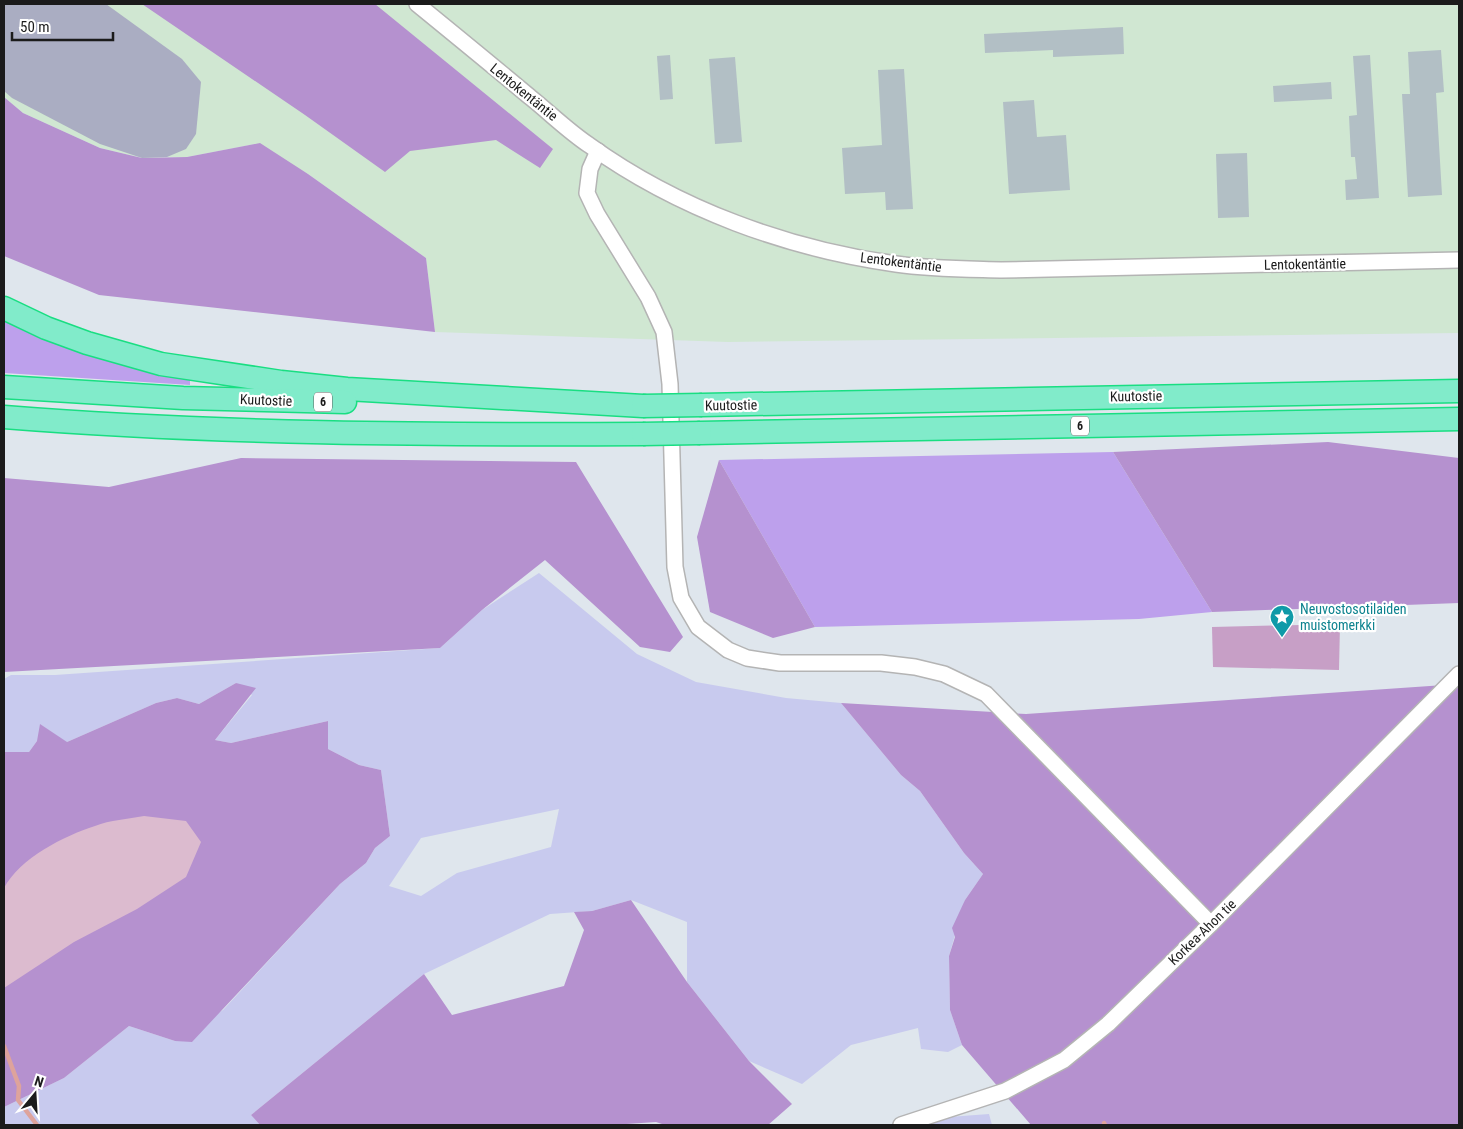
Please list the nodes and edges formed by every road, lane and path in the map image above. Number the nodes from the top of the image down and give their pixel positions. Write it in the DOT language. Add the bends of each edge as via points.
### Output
graph roads {
  1 [pos="417,4"];
  2 [pos="598,151"];
  3 [pos="1459,260"];
  4 [pos="4,308"];
  5 [pos="4,387"];
  6 [pos="1459,391"];
  7 [pos="800,403"];
  8 [pos="643,406"];
  9 [pos="8,417"];
  10 [pos="1459,419"];
  11 [pos="800,431"];
  12 [pos="1459,674"];
  13 [pos="1211,924"];
  14 [pos="901,1125"];
  1 -- 2 [label="street, Lentokentäntie"];
  2 -- 3 [label="street, Lentokentäntie" via="663,190 750,228 801,244 897,264 1001,270"];
  2 -- 13 [label="street" via="590,169 587,193 648,297 664,332 670,384 674,567 681,598 698,627 728,650 747,658 780,663 881,663 915,667 944,674 986,694"];
  4 -- 8 [label="highway" via="87,343 161,364 347,389"];
  5 -- 8 [label="highway, Kuutostie / 6" via="212,399"];
  6 -- 7 [label="highway, Kuutostie / 6"];
  7 -- 8 [label="highway, Kuutostie / 6, bridge"];
  7 -- 11 [label="street"];
  9 -- 11 [label="highway, Kuutostie / 6, bridge" via="196,427 468,435"];
  10 -- 11 [label="highway, Kuutostie / 6"];
  12 -- 13 [label="street, Korkea-Ahon tie"];
  13 -- 14 [label="street, Korkea-Ahon tie" via="1108,1024 1064,1060 1005,1091"];
}
